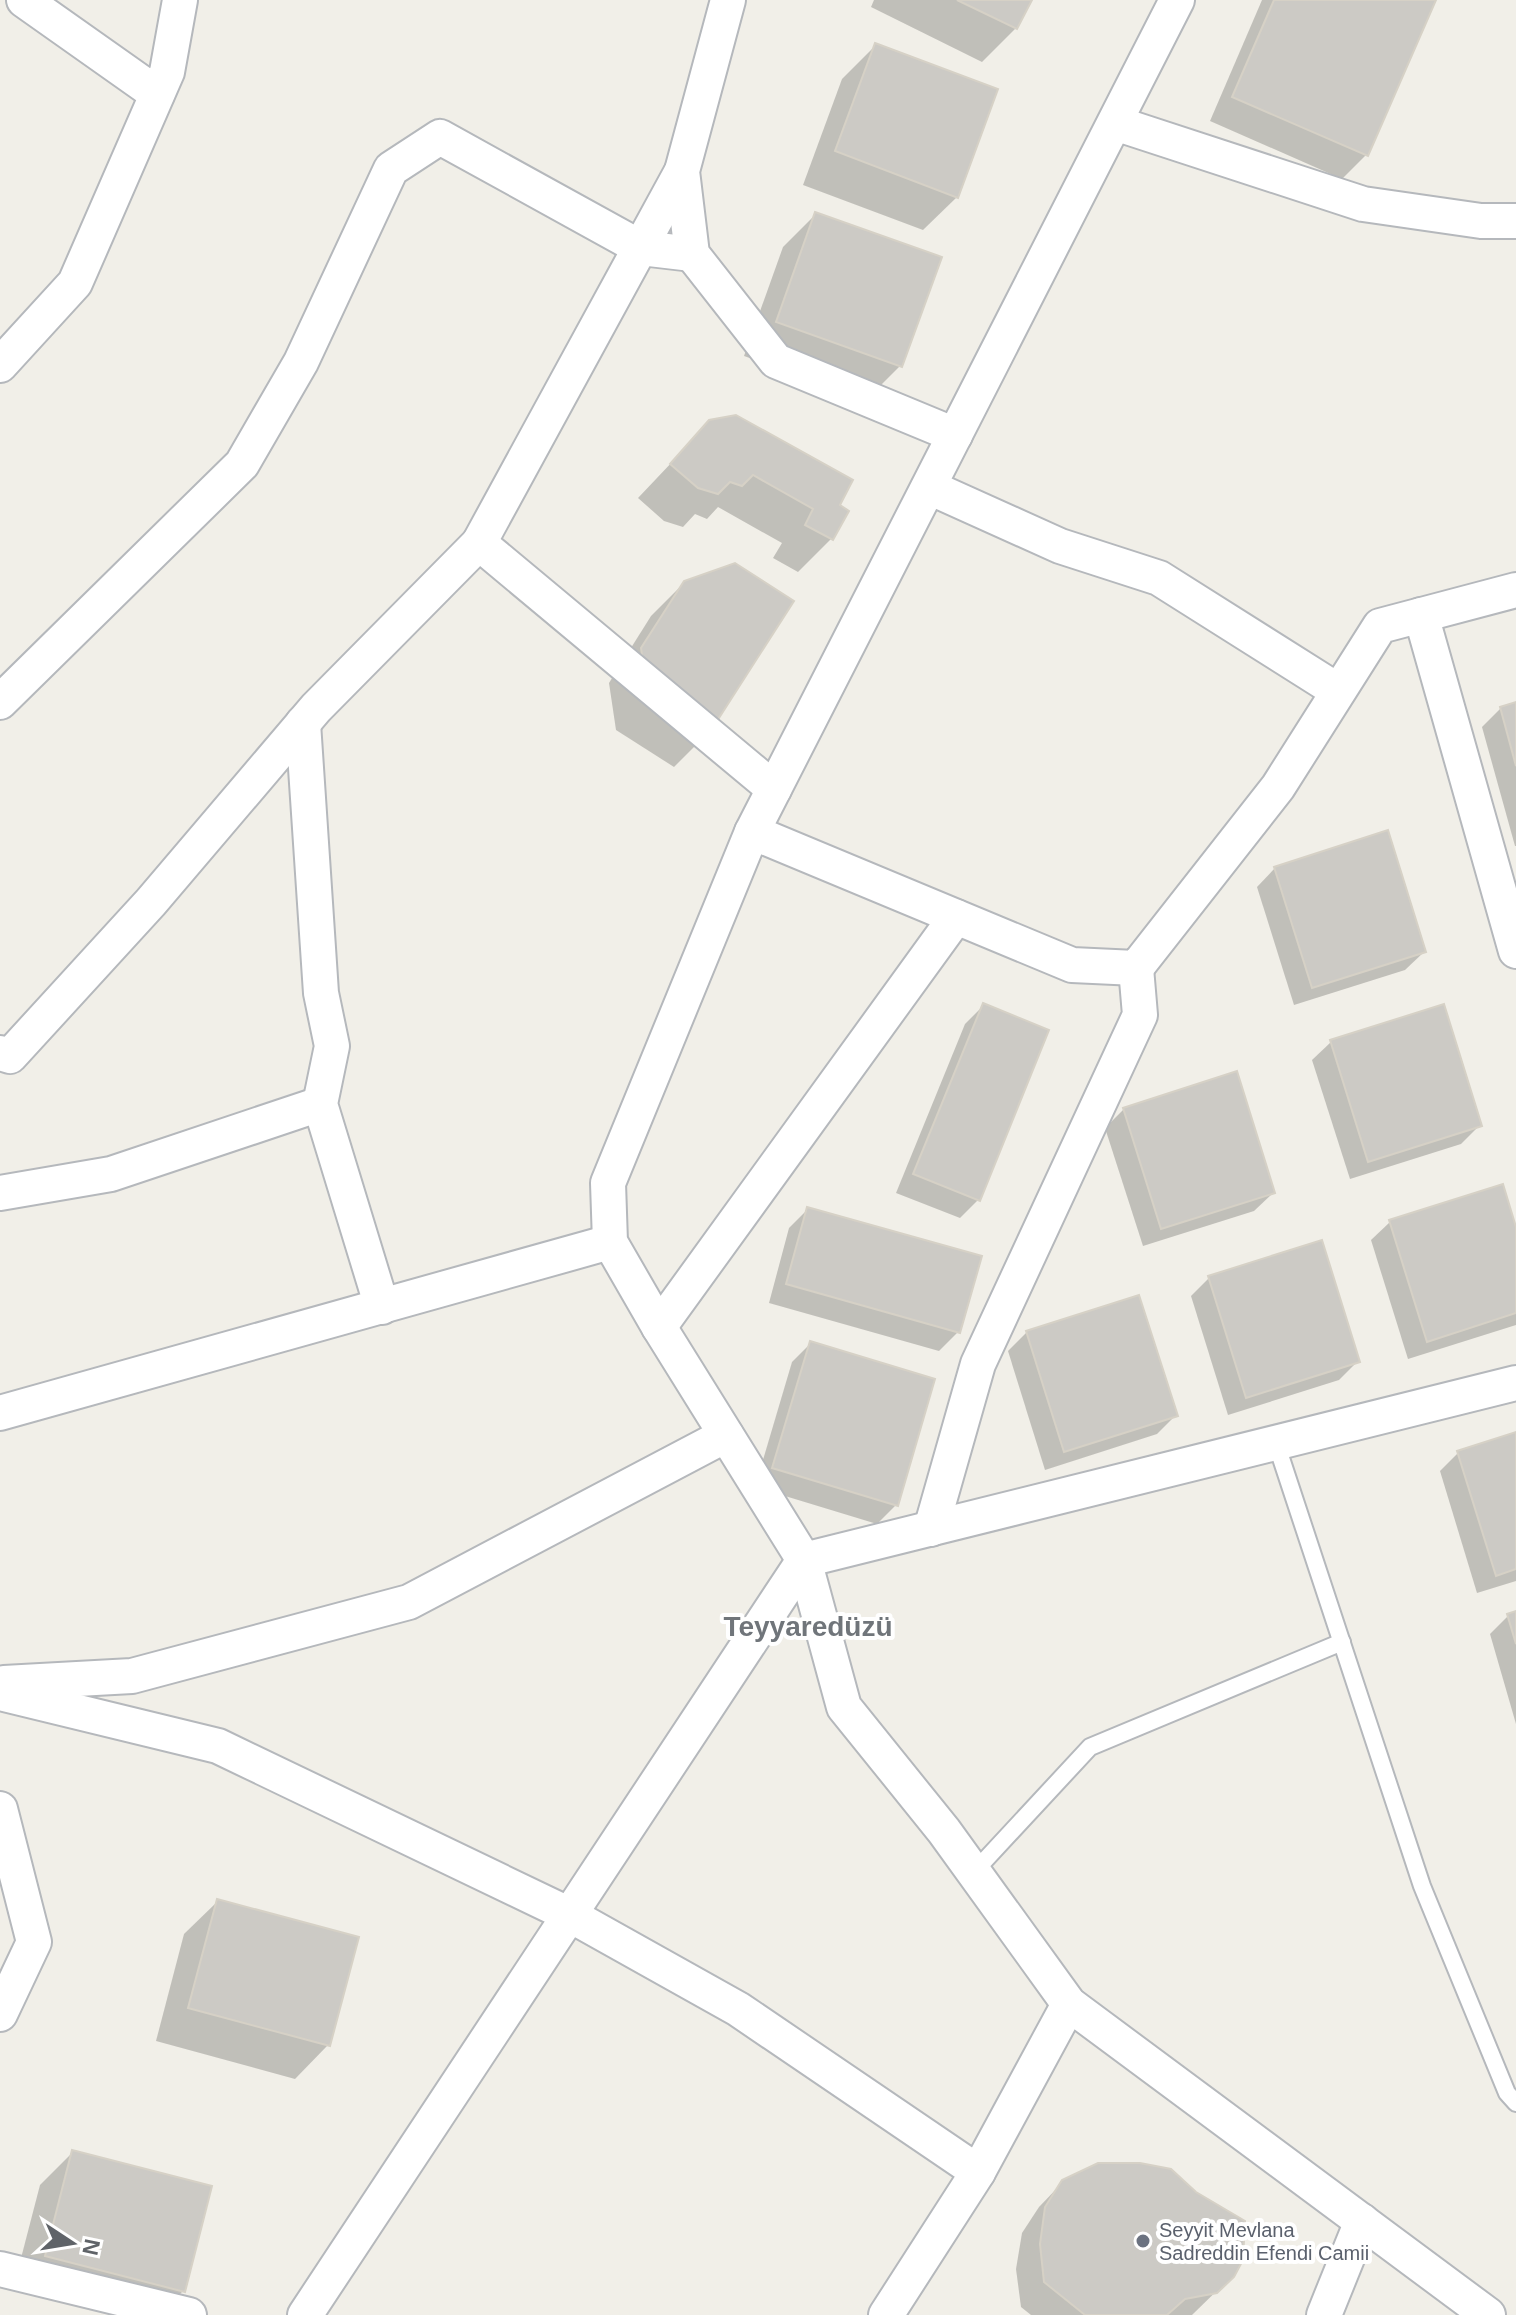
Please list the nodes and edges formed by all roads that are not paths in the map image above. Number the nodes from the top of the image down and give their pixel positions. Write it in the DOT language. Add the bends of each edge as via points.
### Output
graph roads {
  1 [pos="24,0"];
  2 [pos="180,0"];
  3 [pos="728,0"];
  4 [pos="1177,0"];
  5 [pos="157,94"];
  6 [pos="1115,123"];
  7 [pos="682,171"];
  8 [pos="1516,221"];
  9 [pos="641,248"];
  10 [pos="692,254"];
  11 [pos="0,365"];
  12 [pos="955,435"];
  13 [pos="929,487"];
  14 [pos="479,543"];
  15 [pos="1516,590"];
  16 [pos="1421,615"];
  17 [pos="1338,691"];
  18 [pos="0,702"];
  19 [pos="303,723"];
  20 [pos="774,789"];
  21 [pos="752,832"];
  22 [pos="956,917"];
  23 [pos="1516,951"];
  24 [pos="1136,968"];
  25 [pos="0,1053"];
  26 [pos="320,1104"];
  27 [pos="0,1193"];
  28 [pos="610,1242"];
  29 [pos="382,1307"];
  30 [pos="659,1327"];
  31 [pos="1516,1383"];
  32 [pos="0,1413"];
  33 [pos="726,1435"];
  34 [pos="1276,1443"];
  35 [pos="931,1529"];
  36 [pos="804,1560"];
  37 [pos="1342,1642"];
  38 [pos="0,1683"];
  39 [pos="0,1693"];
  40 [pos="0,1809"];
  41 [pos="974,1872"];
  42 [pos="570,1915"];
  43 [pos="1069,2004"];
  44 [pos="0,2014"];
  45 [pos="1516,2103"];
  46 [pos="978,2172"];
  47 [pos="1362,2221"];
  48 [pos="0,2269"];
  49 [pos="189,2315"];
  50 [pos="305,2315"];
  51 [pos="886,2315"];
  52 [pos="1324,2315"];
  53 [pos="1488,2315"];
  1 -- 5 [label="street"];
  2 -- 5 [label="street" via="167,72"];
  3 -- 7 [label="street"];
  4 -- 6 [label="street"];
  5 -- 11 [label="street" via="75,283"];
  6 -- 8 [label="street" via="1363,204"];
  6 -- 12 [label="street"];
  7 -- 9 [label="street"];
  7 -- 10 [label="street"];
  9 -- 10 [label="street"];
  9 -- 14 [label="street"];
  9 -- 18 [label="street" via="440,137 391,169 301,362 242,464"];
  10 -- 12 [label="street" via="776,361"];
  12 -- 13 [label="street"];
  13 -- 17 [label="street" via="1060,546 1159,578"];
  13 -- 20 [label="street"];
  14 -- 19 [label="street"];
  14 -- 20 [label="street"];
  15 -- 16 [label="street"];
  16 -- 17 [label="street" via="1380,626"];
  16 -- 23 [label="street"];
  17 -- 24 [label="street" via="1278,787"];
  19 -- 25 [label="street" via="151,902 10,1056"];
  19 -- 26 [label="street" via="321,993 332,1046"];
  20 -- 21 [label="street"];
  21 -- 22 [label="street"];
  21 -- 28 [label="street" via="608,1183"];
  22 -- 24 [label="street" via="1072,965"];
  22 -- 30 [label="street"];
  24 -- 35 [label="street" via="1140,1015 978,1364"];
  26 -- 27 [label="street" via="111,1174"];
  26 -- 29 [label="street"];
  28 -- 29 [label="street"];
  28 -- 30 [label="street"];
  29 -- 32 [label="street"];
  30 -- 33 [label="street"];
  31 -- 34 [label="street"];
  33 -- 36 [label="street"];
  33 -- 38 [label="street" via="409,1602 132,1676"];
  34 -- 35 [label="street"];
  34 -- 37 [label="lane"];
  35 -- 36 [label="street"];
  36 -- 41 [label="street" via="844,1707"];
  36 -- 42 [label="street"];
  37 -- 41 [label="lane" via="1090,1747"];
  37 -- 45 [label="lane" via="1422,1886 1507,2093"];
  39 -- 42 [label="street" via="218,1746"];
  40 -- 44 [label="street" via="34,1942"];
  41 -- 43 [label="street"];
  42 -- 46 [label="street" via="738,2009"];
  42 -- 50 [label="street"];
  43 -- 46 [label="street"];
  43 -- 47 [label="street"];
  46 -- 51 [label="street"];
  47 -- 52 [label="street"];
  47 -- 53 [label="street"];
  48 -- 49 [label="street"];
}
